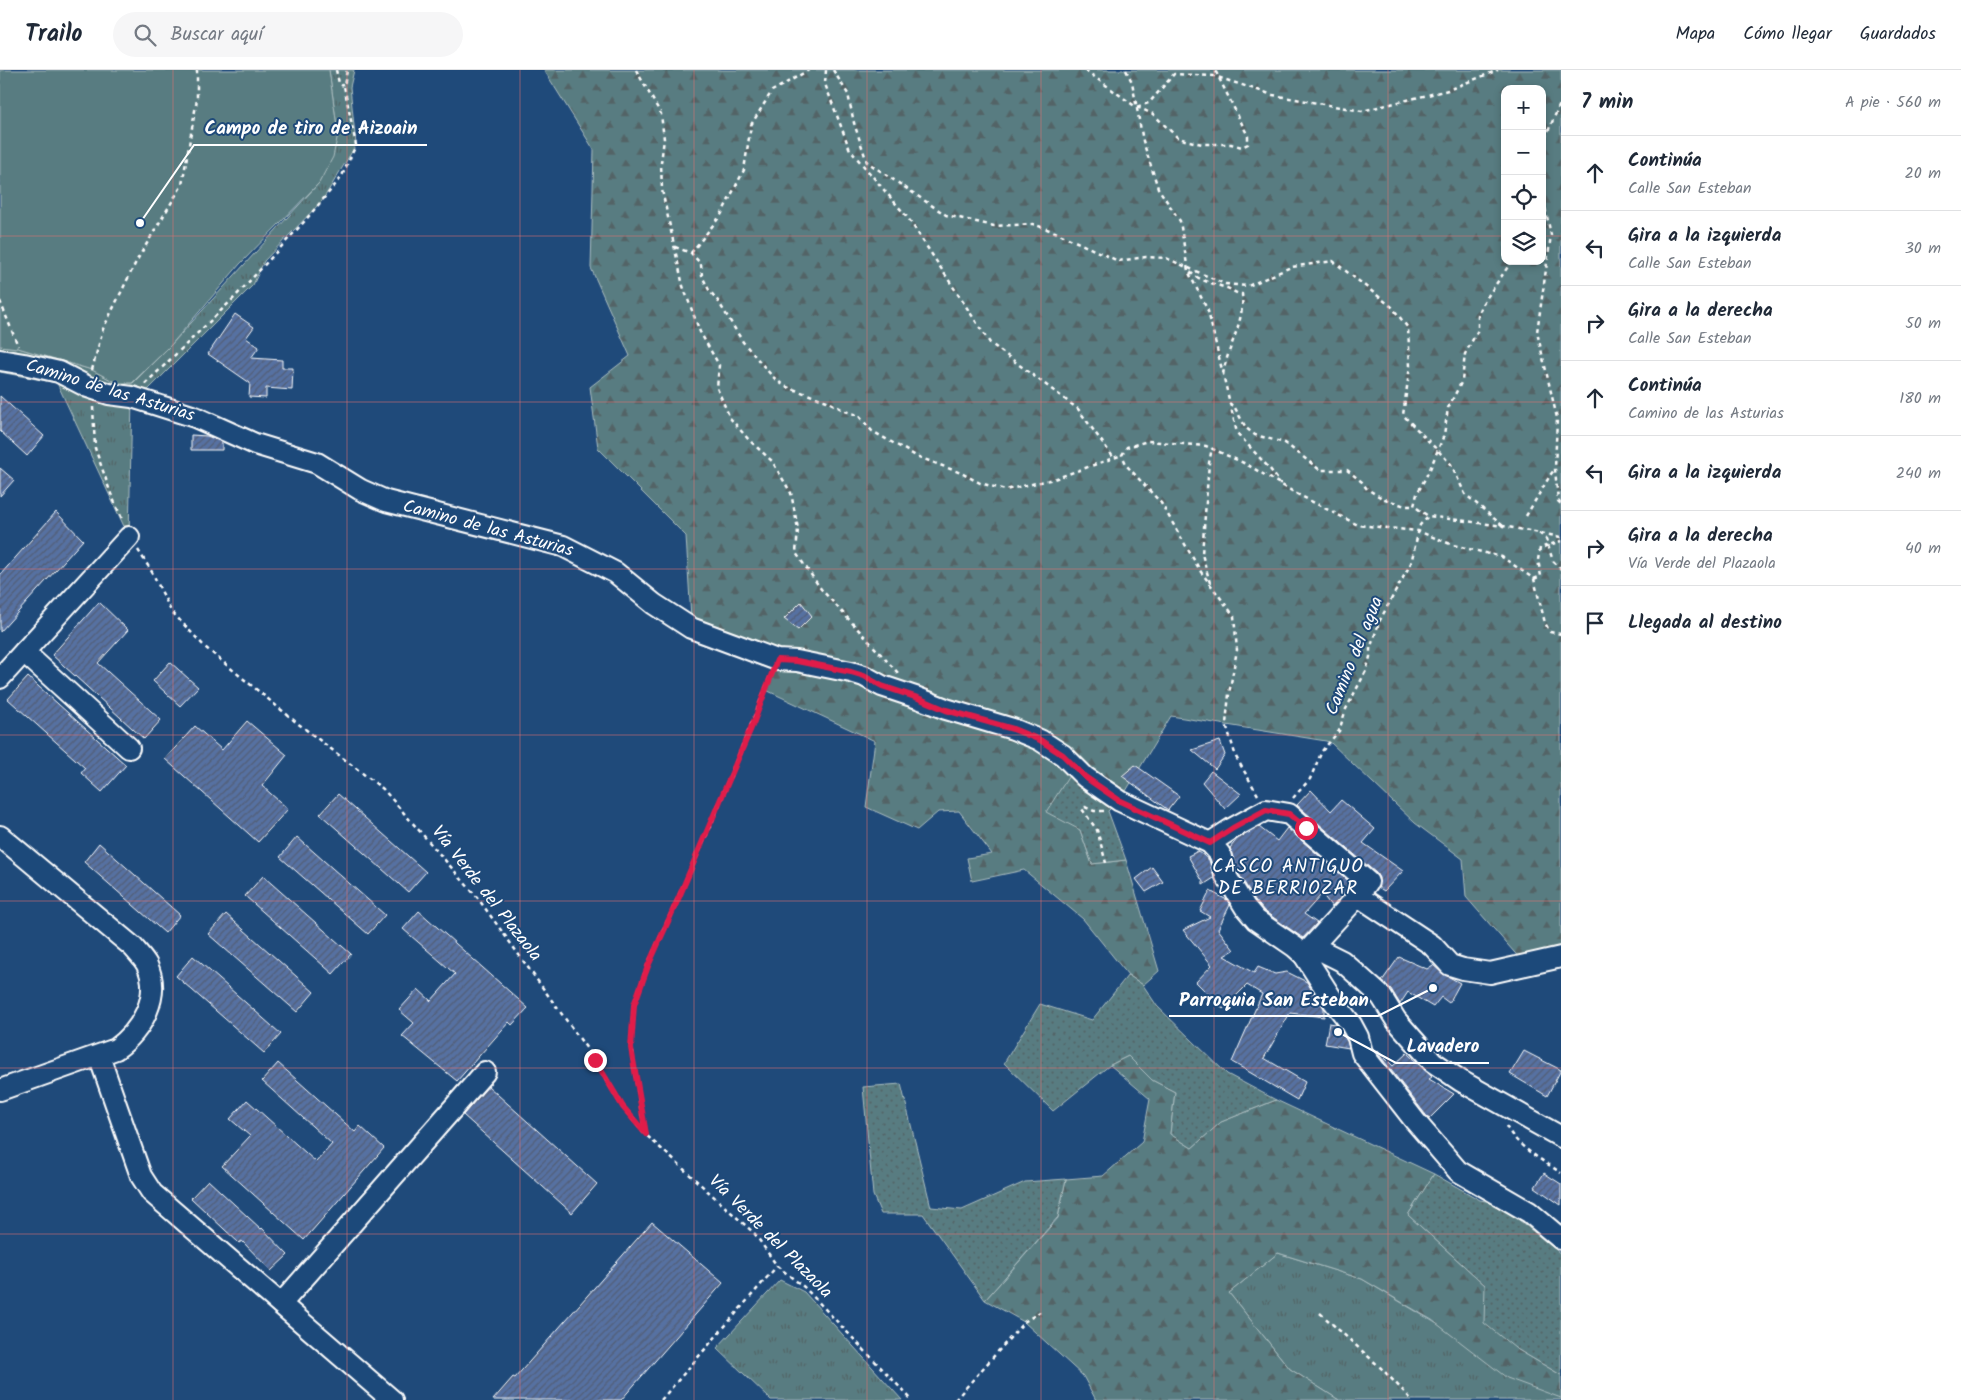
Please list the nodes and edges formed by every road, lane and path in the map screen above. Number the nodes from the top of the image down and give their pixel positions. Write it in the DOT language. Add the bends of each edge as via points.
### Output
graph roads {
  1 [pos="197,70"];
  2 [pos="336,70"];
  3 [pos="347,70"];
  4 [pos="636,70"];
  5 [pos="809,70"];
  6 [pos="826,70"];
  7 [pos="833,70"];
  8 [pos="1085,70"];
  9 [pos="1126,70"];
  10 [pos="1215,70"];
  11 [pos="1498,70"];
  12 [pos="1219,77"];
  13 [pos="344,86"];
  14 [pos="1561,102"];
  15 [pos="1136,107"];
  16 [pos="1546,136"];
  17 [pos="1546,212"];
  18 [pos="675,247"];
  19 [pos="691,253"];
  20 [pos="1509,265"];
  21 [pos="1188,270"];
  22 [pos="0,301"];
  23 [pos="0,360"];
  24 [pos="24,364"];
  25 [pos="1223,376"];
  26 [pos="88,387"];
  27 [pos="132,397"];
  28 [pos="1229,402"];
  29 [pos="1212,448"];
  30 [pos="1437,450"];
  31 [pos="1122,455"];
  32 [pos="1113,457"];
  33 [pos="1556,470"];
  34 [pos="1282,485"];
  35 [pos="1561,504"];
  36 [pos="1414,506"];
  37 [pos="1428,516"];
  38 [pos="1526,516"];
  39 [pos="1503,526"];
  40 [pos="1418,531"];
  41 [pos="1538,532"];
  42 [pos="129,537"];
  43 [pos="1561,537"];
  44 [pos="1561,541"];
  45 [pos="1548,546"];
  46 [pos="1561,569"];
  47 [pos="1534,579"];
  48 [pos="1210,584"];
  49 [pos="1561,634"];
  50 [pos="24,652"];
  51 [pos="777,660"];
  52 [pos="901,675"];
  53 [pos="0,678"];
  54 [pos="129,748"];
  55 [pos="1120,801"];
  56 [pos="1266,810"];
  57 [pos="1289,814"];
  58 [pos="0,836"];
  59 [pos="1210,843"];
  60 [pos="1106,863"];
  61 [pos="1358,896"];
  62 [pos="1307,953"];
  63 [pos="1561,957"];
  64 [pos="98,1056"];
  65 [pos="485,1072"];
  66 [pos="0,1090"];
  67 [pos="1495,1100"];
  68 [pos="646,1134"];
  69 [pos="1561,1137"];
  70 [pos="1561,1173"];
  71 [pos="1561,1239"];
  72 [pos="777,1266"];
  73 [pos="281,1304"];
  74 [pos="1040,1312"];
  75 [pos="1320,1312"];
  76 [pos="392,1400"];
  77 [pos="661,1400"];
  78 [pos="912,1400"];
  79 [pos="955,1400"];
  80 [pos="1412,1400"];
  1 -- 26 [label="path" via="198,99 182,184 137,260 103,329"];
  2 -- 13 [label="path" via="339,83"];
  3 -- 13 [label="path"];
  4 -- 18 [label="path" via="661,114 664,139 662,190"];
  5 -- 19 [label="path" via="772,91 751,125 744,170 721,215"];
  6 -- 32 [label="path" via="825,84 850,150 908,218 990,343 1078,408"];
  7 -- 21 [label="path" via="848,94 867,162 946,215 994,226 1033,224 1118,261 1166,258"];
  8 -- 15 [label="path"];
  9 -- 15 [label="path" via="1132,82"];
  10 -- 12 [label="path"];
  11 -- 12 [label="path" via="1448,90 1362,111 1273,95"];
  12 -- 15 [label="path" via="1174,74 1149,104"];
  12 -- 15 [label="path" via="1248,136 1248,144 1242,147 1202,144 1177,137 1153,114"];
  13 -- 27 [label="path" via="356,145 341,178 234,298"];
  14 -- 16 [label="path"];
  15 -- 21 [label="path" via="1158,188 1180,221"];
  17 -- 33 [label="path" via="1551,235 1537,332 1557,418"];
  18 -- 19 [label="path"];
  18 -- 52 [label="path" via="683,286 700,332 719,366 717,388 730,418 772,461 791,493 798,529 796,554 821,589"];
  19 -- 32 [label="path" via="701,264 702,276 709,290 743,342 772,376 784,386 796,388 858,415 872,431 916,456 1005,490 1054,479"];
  20 -- 30 [label="path" via="1483,303 1478,316 1478,330 1465,354 1462,381 1448,408 1444,435"];
  21 -- 25 [label="path" via="1208,311"];
  21 -- 25 [label="path" via="1209,284 1242,294 1242,312"];
  21 -- 30 [label="path" via="1225,284 1248,286 1290,267 1333,261 1392,307 1408,328 1410,366 1403,415"];
  22 -- 24 [label="path"];
  23 -- 24 [label="street, Camino de las Asturias"];
  24 -- 26 [label="street, Camino de las Asturias" via="59,372"];
  25 -- 28 [label="path"];
  26 -- 27 [label="street, Camino de las Asturias"];
  26 -- 42 [label="path, Vía Verde del Plazaola" via="93,407 95,448"];
  27 -- 51 [label="street, Camino de las Asturias" via="195,417 255,444 317,463 386,501 563,546 616,573 654,604 691,628"];
  28 -- 34 [label="path" via="1236,433"];
  28 -- 36 [label="path" via="1246,428 1255,435 1285,443 1320,470 1347,470 1382,498"];
  29 -- 31 [label="path" via="1148,441 1127,447"];
  29 -- 34 [label="path"];
  29 -- 48 [label="path" via="1202,554"];
  30 -- 36 [label="path"];
  30 -- 39 [label="path" via="1451,464 1465,494"];
  31 -- 32 [label="path"];
  31 -- 48 [label="path" via="1127,466 1160,503"];
  33 -- 35 [label="path" via="1558,501"];
  33 -- 38 [label="path"];
  34 -- 40 [label="path" via="1358,525"];
  36 -- 37 [label="path"];
  37 -- 39 [label="path"];
  37 -- 40 [label="path, Camino del agua"];
  39 -- 41 [label="path"];
  40 -- 47 [label="path" via="1453,545 1502,556"];
  40 -- 57 [label="path, Camino del agua" via="1411,563 1380,620 1366,671 1346,709 1339,731 1322,751 1310,779 1290,801"];
  41 -- 43 [label="path"];
  41 -- 45 [label="path"];
  42 -- 50 [label="street"];
  42 -- 68 [label="path, Vía Verde del Plazaola" via="152,572 171,611 206,648 383,788 477,897 595,1060 623,1107"];
  44 -- 45 [label="path"];
  45 -- 46 [label="path" via="1553,561"];
  45 -- 47 [label="path" via="1540,548 1541,576"];
  47 -- 49 [label="path" via="1545,623 1550,632"];
  48 -- 56 [label="path" via="1234,616 1237,650 1226,724 1236,756"];
  50 -- 53 [label="street"];
  50 -- 54 [label="street"];
  51 -- 55 [label="street, Camino de las Asturias" via="851,672 946,710 1040,740"];
  51 -- 68 [label="path" via="634,1005 631,1048"];
  55 -- 59 [label="street, Camino de las Asturias"];
  55 -- 60 [label="path" via="1108,810 1082,809 1097,830"];
  56 -- 57 [label="street"];
  56 -- 59 [label="street"];
  57 -- 61 [label="street" via="1368,882"];
  58 -- 64 [label="street" via="133,947 147,965 152,986 150,1005 142,1023 116,1050"];
  59 -- 62 [label="street" via="1220,854 1229,883 1256,920"];
  61 -- 62 [label="street"];
  61 -- 63 [label="street" via="1432,945 1450,964 1463,969 1490,973"];
  62 -- 67 [label="street" via="1324,952 1342,961 1381,996 1396,1020 1433,1062"];
  62 -- 71 [label="street" via="1334,1002 1351,1024 1362,1053 1458,1172 1529,1212"];
  64 -- 66 [label="street"];
  64 -- 73 [label="street" via="141,1176 152,1193"];
  65 -- 73 [label="street"];
  67 -- 69 [label="street"];
  67 -- 70 [label="path" via="1516,1141"];
  68 -- 72 [label="path, Vía Verde del Plazaola" via="755,1234"];
  72 -- 77 [label="path"];
  72 -- 78 [label="path, Vía Verde del Plazaola" via="804,1287"];
  73 -- 76 [label="street"];
  74 -- 79 [label="path" via="1024,1322"];
  75 -- 80 [label="path"];
}
